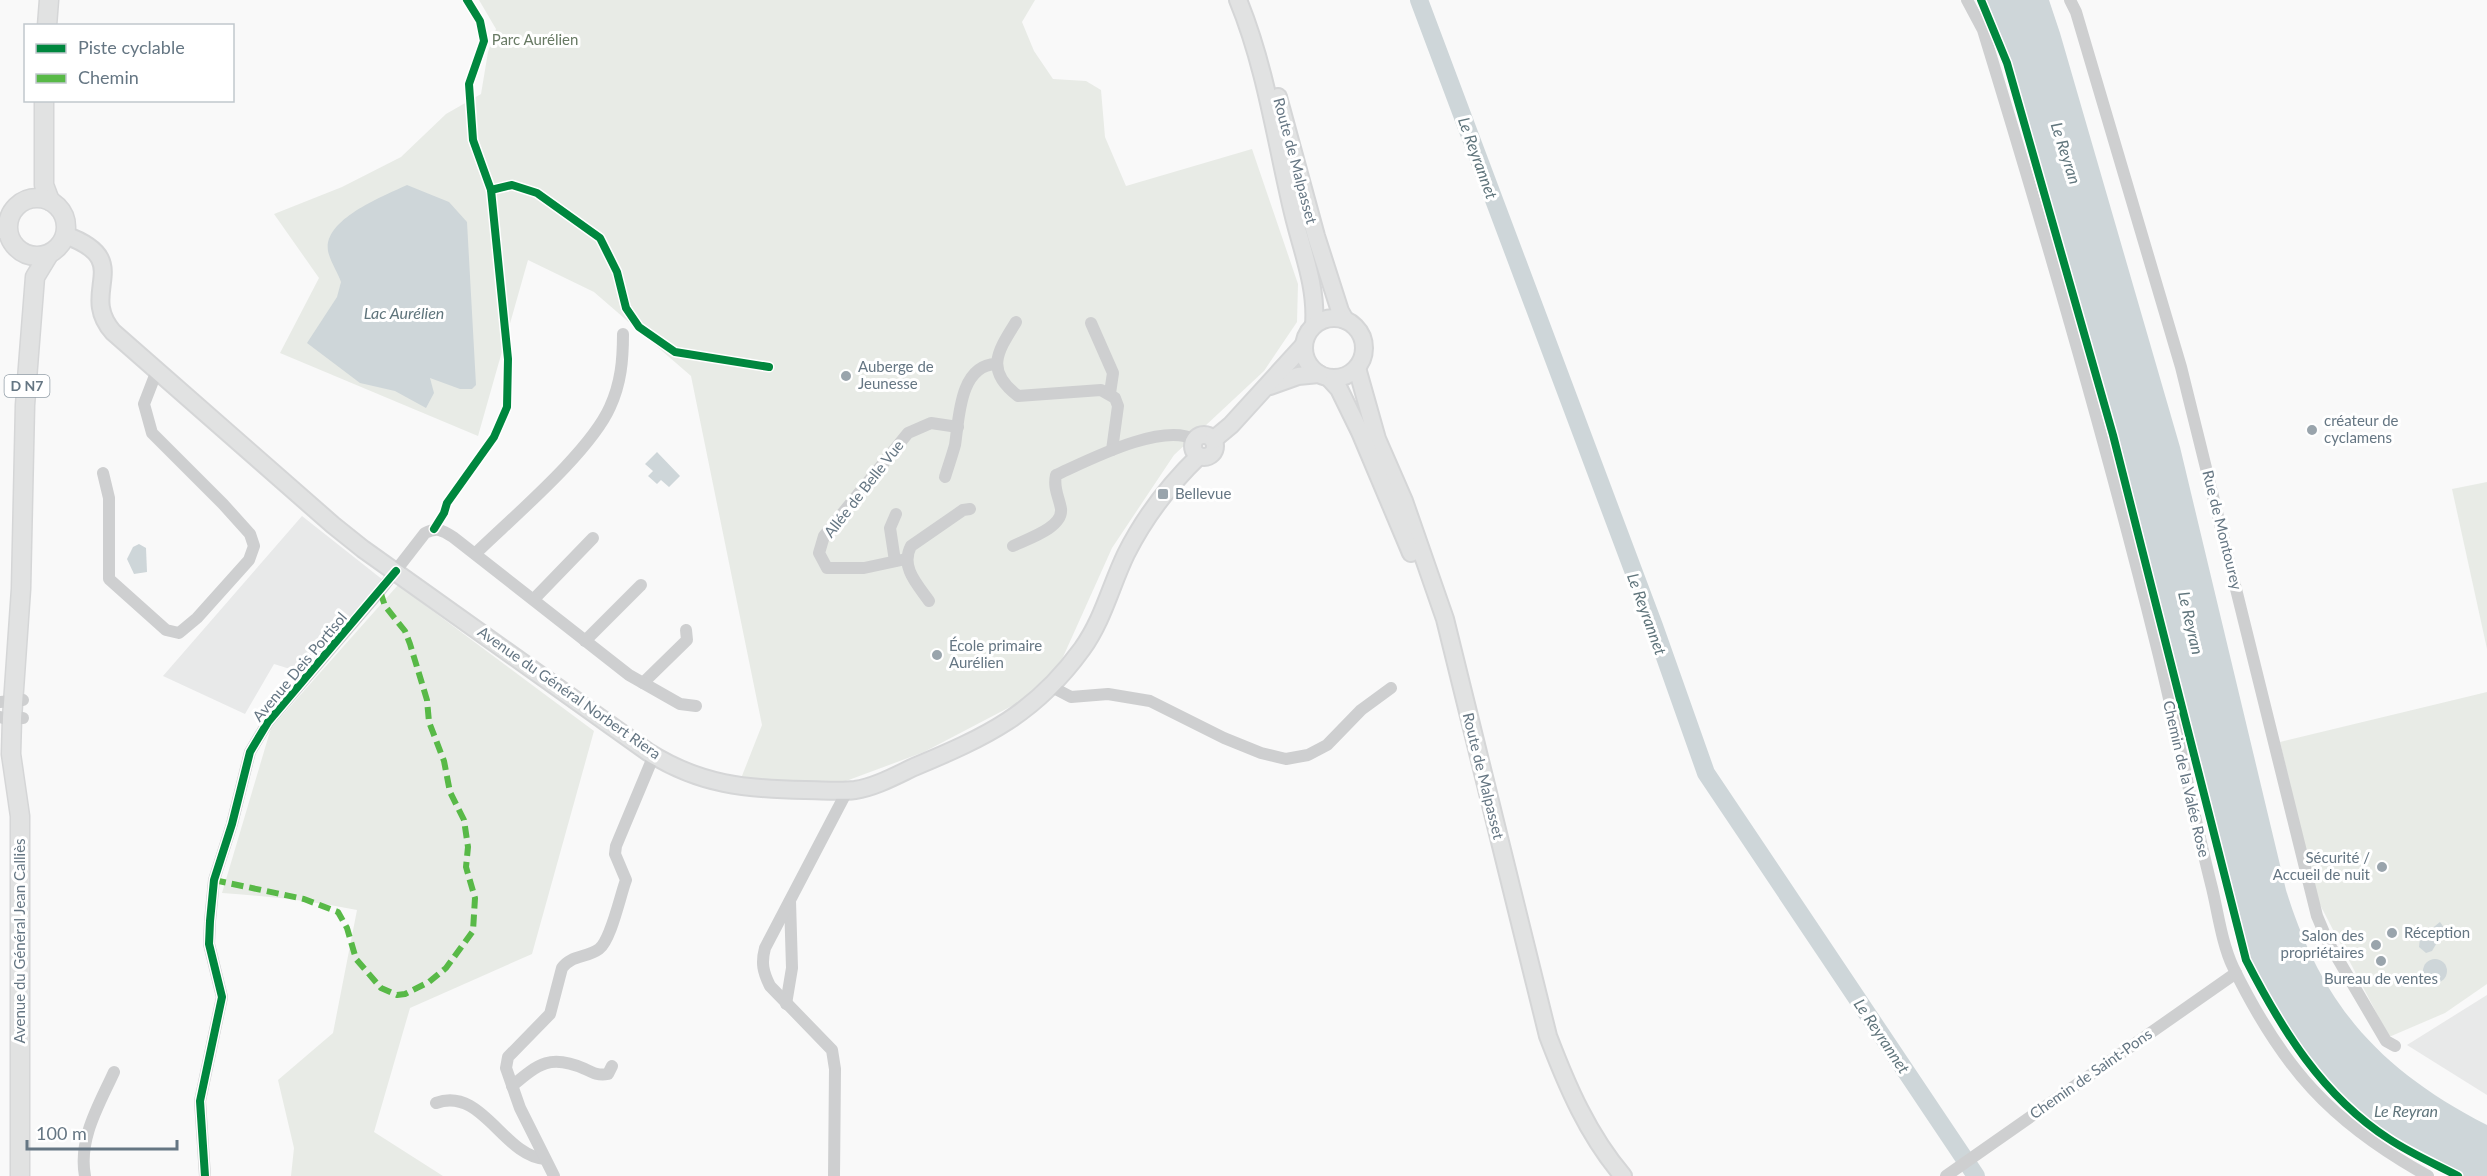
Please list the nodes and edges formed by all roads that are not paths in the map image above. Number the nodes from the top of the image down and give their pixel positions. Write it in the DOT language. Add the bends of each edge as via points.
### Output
graph roads {
  1 [pos="50,0"];
  2 [pos="1238,0"];
  3 [pos="1249,0"];
  4 [pos="1967,0"];
  5 [pos="2070,0"];
  6 [pos="47,24"];
  7 [pos="43,102"];
  8 [pos="43,102"];
  9 [pos="28,200"];
  10 [pos="50,201"];
  11 [pos="4,230"];
  12 [pos="65,235"];
  13 [pos="21,252"];
  14 [pos="49,254"];
  15 [pos="1345,320"];
  16 [pos="1016,322"];
  17 [pos="1090,323"];
  18 [pos="1314,325"];
  19 [pos="32,328"];
  20 [pos="623,334"];
  21 [pos="1304,346"];
  22 [pos="996,364"];
  23 [pos="1357,368"];
  24 [pos="156,373"];
  25 [pos="1324,376"];
  26 [pos="1264,390"];
  27 [pos="1110,393"];
  28 [pos="958,427"];
  29 [pos="1197,448"];
  30 [pos="1112,450"];
  31 [pos="104,473"];
  32 [pos="945,477"];
  33 [pos="970,509"];
  34 [pos="896,514"];
  35 [pos="592,538"];
  36 [pos="1013,546"];
  37 [pos="476,554"];
  38 [pos="901,560"];
  39 [pos="396,571"];
  40 [pos="641,585"];
  41 [pos="534,598"];
  42 [pos="929,601"];
  43 [pos="686,630"];
  44 [pos="585,641"];
  45 [pos="643,683"];
  46 [pos="1050,686"];
  47 [pos="1391,688"];
  48 [pos="696,706"];
  49 [pos="12,709"];
  50 [pos="654,755"];
  51 [pos="845,790"];
  52 [pos="790,901"];
  53 [pos="2236,973"];
  54 [pos="786,1004"];
  55 [pos="2396,1046"];
  56 [pos="612,1066"];
  57 [pos="114,1072"];
  58 [pos="513,1086"];
  59 [pos="436,1103"];
  60 [pos="545,1159"];
  61 [pos="21,1172"];
  62 [pos="85,1176"];
  63 [pos="205,1176"];
  64 [pos="554,1176"];
  65 [pos="834,1176"];
  66 [pos="1610,1176"];
  67 [pos="1623,1176"];
  68 [pos="1946,1176"];
  69 [pos="2428,1176"];
  1 -- 6 [label="main road"];
  2 -- 18 [label="main road, Route de Malpasset" via="1253,41 1313,285"];
  3 -- 15 [label="main road, Route de Malpasset" via="1316,236"];
  4 -- 53 [label="street, Chemin de la Valée Rose" via="1983,30 2064,293 2156,644 2205,862"];
  5 -- 55 [label="street, Rue de Montourey" via="2181,367 2317,916 2386,1041"];
  7 -- 9 [label="main road"];
  8 -- 10 [label="main road" via="44,186"];
  9 -- 10 [label="main road"];
  9 -- 11 [label="main road" via="13,211"];
  10 -- 12 [label="main road" via="62,213"];
  11 -- 13 [label="main road"];
  12 -- 14 [label="main road"];
  12 -- 24 [label="main road, Avenue du Général Norbert Riera" via="88,244 98,254 104,276 100,315"];
  13 -- 14 [label="main road" via="30,256"];
  13 -- 19 [label="main road, D N7"];
  14 -- 19 [label="main road, D N7" via="35,277"];
  15 -- 18 [label="main road" via="1325,319"];
  15 -- 23 [label="main road" via="1363,338"];
  16 -- 22 [label="street" via="998,352"];
  17 -- 27 [label="street" via="1113,373"];
  18 -- 21 [label="main road"];
  19 -- 49 [label="main road, D N7"];
  20 -- 37 [label="street" via="620,380 610,408 564,466"];
  21 -- 25 [label="main road" via="1305,358"];
  21 -- 26 [label="main road"];
  22 -- 27 [label="street" via="999,375 1018,396 1101,390"];
  22 -- 28 [label="street" via="988,364 973,376 960,404"];
  23 -- 25 [label="main road" via="1349,374"];
  23 -- 67 [label="main road, Route de Malpasset" via="1377,439 1404,501 1445,619 1548,1036 1565,1082 1591,1132"];
  24 -- 31 [label="street" via="144,404 152,433 230,511 250,534 254,546 249,560 179,633 166,630 110,579 109,498"];
  24 -- 39 [label="main road, Avenue du Général Norbert Riera" via="333,525"];
  25 -- 26 [label="main road" via="1298,376"];
  25 -- 66 [label="main road, Route de Malpasset" via="1339,389 1393,507 1436,625 1538,1039 1583,1138"];
  26 -- 29 [label="main road" via="1232,425 1213,440 1207,436"];
  27 -- 30 [label="street" via="1118,406"];
  28 -- 32 [label="street"];
  28 -- 38 [label="street, Allée de Belle Vue" via="931,423 908,433 824,536 819,553 827,568 864,568"];
  29 -- 30 [label="street" via="1187,435 1170,434"];
  29 -- 46 [label="main road, Avenue du Général Norbert Riera" via="1126,554 1083,648"];
  30 -- 36 [label="street" via="1056,475 1059,518 1047,529"];
  33 -- 38 [label="street" via="910,546"];
  34 -- 38 [label="street" via="890,528"];
  35 -- 41 [label="street"];
  37 -- 39 [label="street, Avenue Deis Portisol" via="442,530 434,529 425,533"];
  37 -- 41 [label="street"];
  38 -- 42 [label="street"];
  39 -- 50 [label="main road, Avenue du Général Norbert Riera"];
  39 -- 63 [label="street, Avenue Deis Portisol" via="268,722 250,752 214,880 209,944 222,997 200,1101"];
  40 -- 44 [label="street"];
  41 -- 44 [label="street"];
  43 -- 45 [label="street" via="687,640"];
  44 -- 45 [label="street"];
  45 -- 48 [label="street" via="680,704"];
  46 -- 47 [label="street" via="1071,697 1108,694 1150,701 1224,738 1286,759 1308,755 1327,745 1346,724"];
  46 -- 51 [label="main road, Avenue du Général Norbert Riera" via="991,734 871,786"];
  49 -- 61 [label="main road, Avenue du Général Jean Calliès / D N7" via="20,816"];
  50 -- 51 [label="main road, Avenue du Général Norbert Riera" via="697,777 730,786"];
  50 -- 58 [label="street" via="616,846 615,854 626,880 608,938 599,949 567,961 562,968 550,1014 508,1057 506,1068"];
  51 -- 52 [label="street"];
  52 -- 54 [label="street" via="792,968"];
  52 -- 54 [label="street" via="765,948 762,962 767,980"];
  53 -- 68 [label="street, Chemin de Saint-Pons"];
  53 -- 69 [label="street, Chemin de la Valée Rose" via="2290,1064 2317,1096 2353,1129"];
  54 -- 65 [label="street" via="832,1050"];
  56 -- 58 [label="street" via="608,1074 600,1076 569,1062 550,1061 535,1067"];
  57 -- 62 [label="street" via="86,1141 82,1159"];
  58 -- 60 [label="street" via="519,1108"];
  59 -- 60 [label="street" via="458,1099 526,1154"];
  60 -- 64 [label="street"];
}
